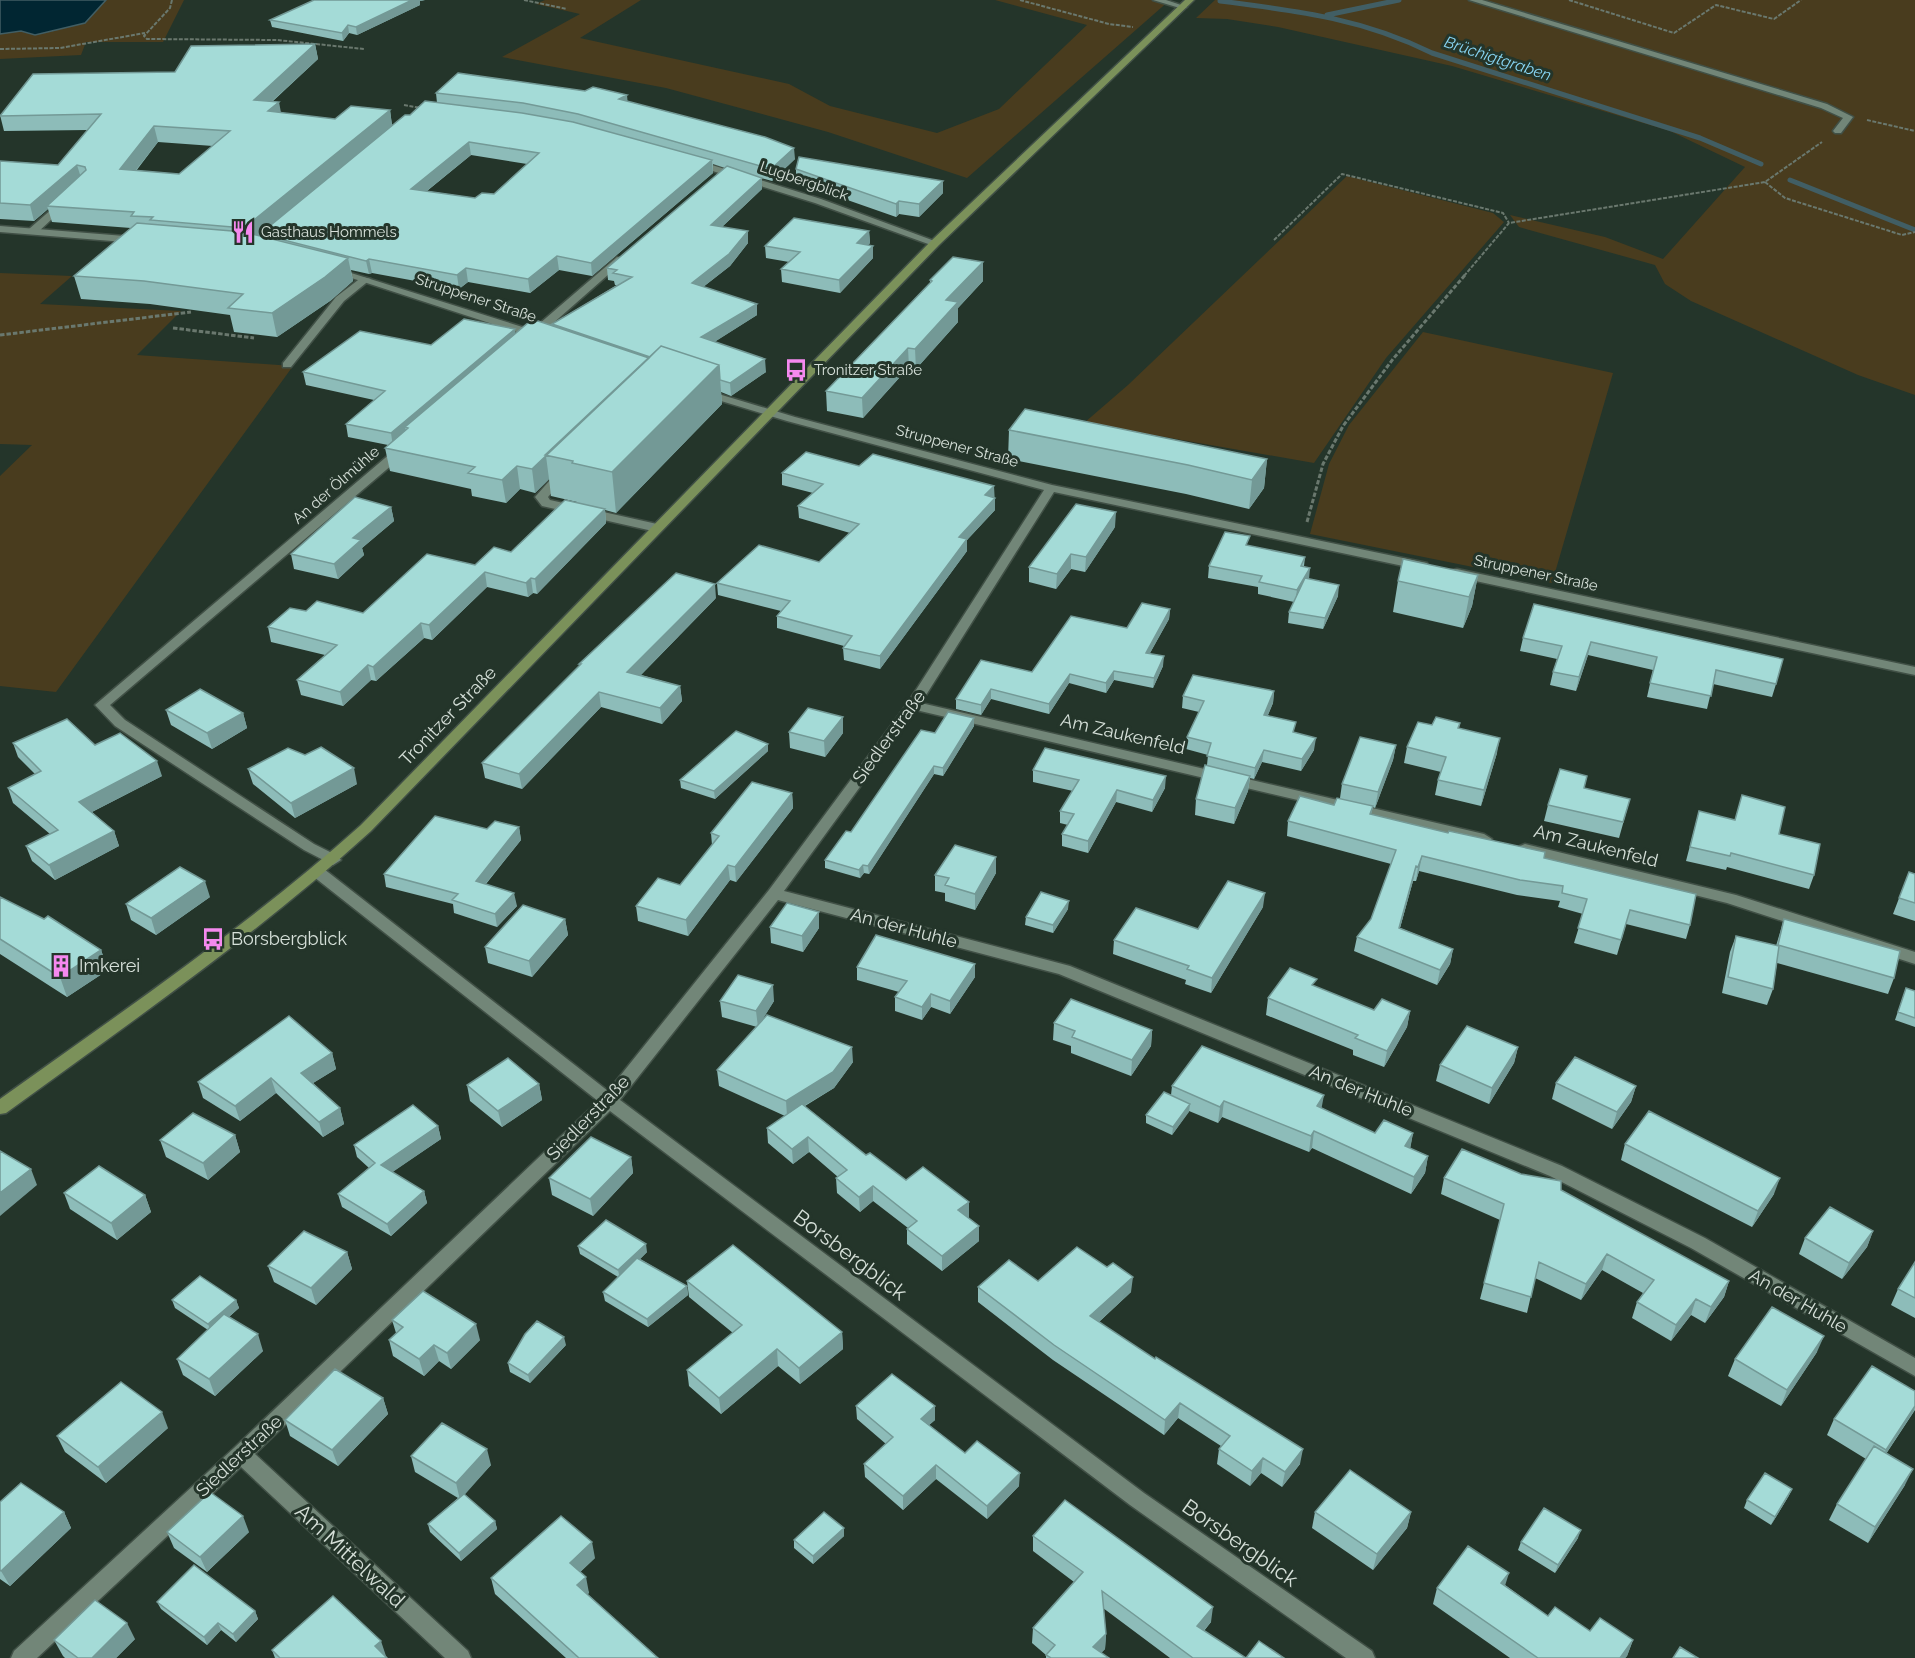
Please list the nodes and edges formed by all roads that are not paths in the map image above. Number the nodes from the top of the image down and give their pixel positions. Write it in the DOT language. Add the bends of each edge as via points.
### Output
graph roads {
  1 [pos="1157,0"];
  2 [pos="1473,0"];
  3 [pos="1186,3"];
  4 [pos="1838,131"];
  5 [pos="679,158"];
  6 [pos="725,171"];
  7 [pos="716,178"];
  8 [pos="75,193"];
  9 [pos="0,229"];
  10 [pos="33,231"];
  11 [pos="147,241"];
  12 [pos="935,243"];
  13 [pos="629,253"];
  14 [pos="317,266"];
  15 [pos="366,279"];
  16 [pos="529,338"];
  17 [pos="555,341"];
  18 [pos="287,365"];
  19 [pos="694,389"];
  20 [pos="769,413"];
  21 [pos="411,442"];
  22 [pos="574,463"];
  23 [pos="1051,488"];
  24 [pos="657,528"];
  25 [pos="1915,671"];
  26 [pos="913,705"];
  27 [pos="333,860"];
  28 [pos="319,873"];
  29 [pos="774,894"];
  30 [pos="1915,958"];
  31 [pos="609,1101"];
  32 [pos="0,1108"];
  33 [pos="1915,1368"];
  34 [pos="241,1454"];
  35 [pos="22,1658"];
  36 [pos="460,1658"];
  37 [pos="1364,1658"];
  1 -- 3 [label="street"];
  2 -- 4 [label="street" via="1824,106 1848,117"];
  3 -- 12 [label="street, Tronitzer Straße"];
  5 -- 6 [label="street, Lugbergblick"];
  6 -- 7 [label="street"];
  6 -- 12 [label="street, Lugbergblick"];
  8 -- 10 [label="street"];
  9 -- 10 [label="street"];
  10 -- 11 [label="street"];
  12 -- 20 [label="street, Tronitzer Straße"];
  13 -- 16 [label="street"];
  14 -- 15 [label="street, Struppener Straße"];
  15 -- 16 [label="street, Struppener Straße"];
  15 -- 18 [label="street" via="340,299"];
  16 -- 17 [label="street, Struppener Straße"];
  19 -- 20 [label="street, Struppener Straße"];
  20 -- 23 [label="street, Struppener Straße"];
  20 -- 24 [label="street, Tronitzer Straße"];
  21 -- 27 [label="street, An der Ölmühle" via="102,705 120,723"];
  22 -- 24 [label="street" via="544,491 541,497 546,503"];
  23 -- 25 [label="street, Struppener Straße"];
  23 -- 26 [label="street, Siedlerstraße"];
  24 -- 27 [label="street, Tronitzer Straße"];
  26 -- 29 [label="street, Siedlerstraße"];
  26 -- 30 [label="street, Am Zaukenfeld" via="1731,899"];
  27 -- 28 [label="street, Tronitzer Straße"];
  28 -- 31 [label="street, Borsbergblick"];
  28 -- 32 [label="street, Tronitzer Straße" via="233,941"];
  29 -- 31 [label="street, Siedlerstraße"];
  29 -- 33 [label="street, An der Huhle" via="1064,970 1556,1171 1698,1243"];
  31 -- 34 [label="street, Siedlerstraße"];
  31 -- 37 [label="street, Borsbergblick" via="1137,1499"];
  34 -- 35 [label="street, Siedlerstraße"];
  34 -- 36 [label="street, Am Mittelwald"];
}
